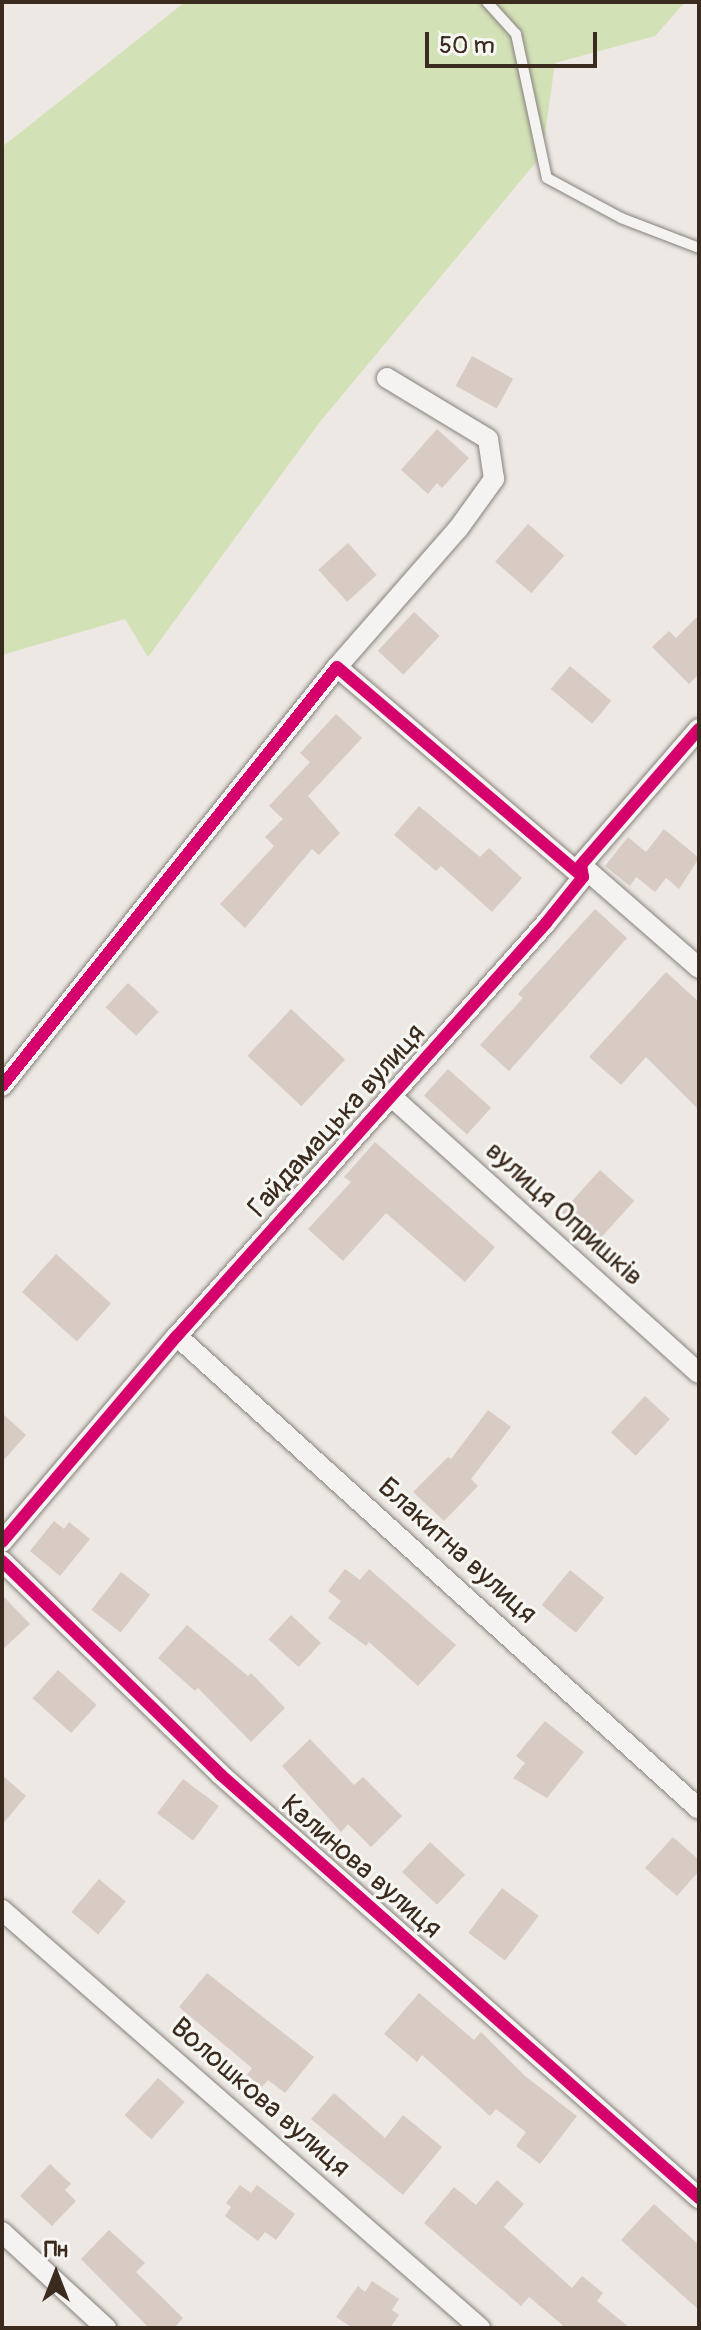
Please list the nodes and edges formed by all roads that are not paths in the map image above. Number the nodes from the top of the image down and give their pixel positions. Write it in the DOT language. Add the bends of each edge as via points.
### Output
graph roads {
  1 [pos="487,2"];
  2 [pos="699,248"];
  3 [pos="387,378"];
  4 [pos="337,667"];
  5 [pos="699,729"];
  6 [pos="582,871"];
  7 [pos="699,968"];
  8 [pos="2,1086"];
  9 [pos="391,1096"];
  10 [pos="177,1336"];
  11 [pos="699,1373"];
  12 [pos="2,1542"];
  13 [pos="2,1561"];
  14 [pos="699,1809"];
  15 [pos="2,1910"];
  16 [pos="699,2198"];
  17 [pos="2,2232"];
  18 [pos="106,2328"];
  19 [pos="480,2328"];
  1 -- 2 [label="lane" via="516,34 547,178 621,218"];
  3 -- 4 [label="street" via="488,439 494,479 458,529"];
  4 -- 6 [label="street"];
  4 -- 8 [label="street"];
  5 -- 6 [label="street, Гайдамацька вулиця"];
  6 -- 7 [label="street"];
  6 -- 9 [label="street, Гайдамацька вулиця"];
  9 -- 10 [label="street, Гайдамацька вулиця"];
  9 -- 11 [label="street, вулиця Опришків"];
  10 -- 12 [label="street, Гайдамацька вулиця"];
  10 -- 14 [label="street, Блакитна вулиця"];
  13 -- 16 [label="street, Калинова вулиця" via="220,1774"];
  15 -- 19 [label="street, Волошкова вулиця"];
  17 -- 18 [label="street"];
}
